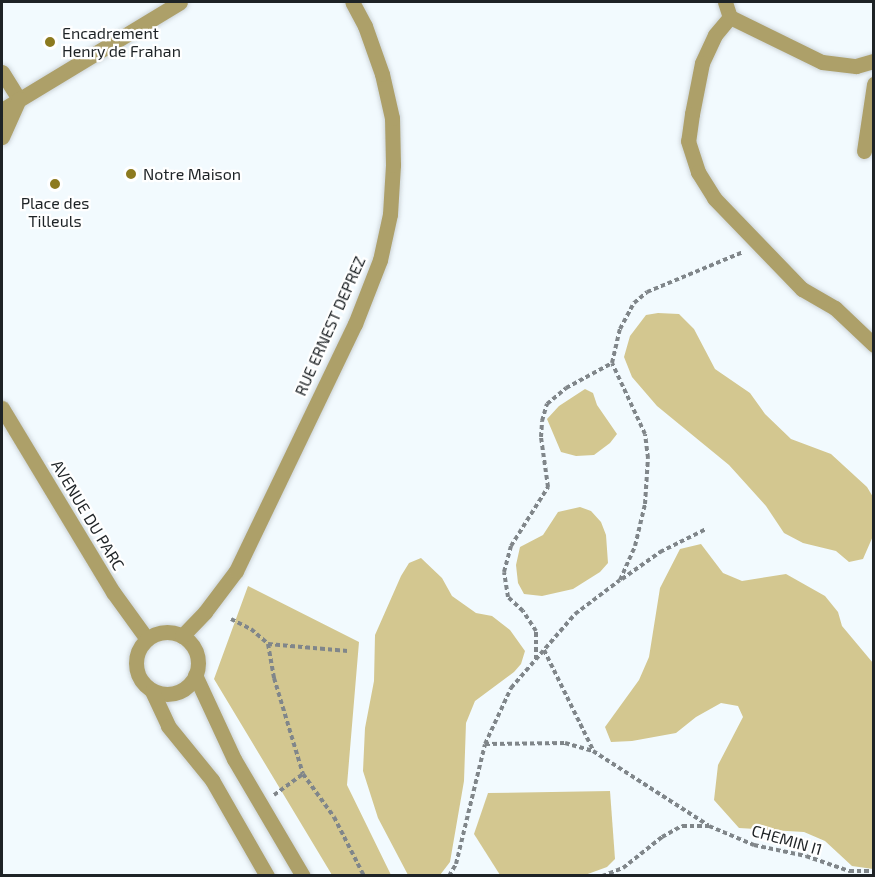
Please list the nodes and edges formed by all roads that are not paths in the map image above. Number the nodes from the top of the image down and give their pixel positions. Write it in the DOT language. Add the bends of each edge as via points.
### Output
graph roads {
  1 [pos="180,2"];
  2 [pos="352,2"];
  3 [pos="725,2"];
  4 [pos="730,17"];
  5 [pos="873,61"];
  6 [pos="2,72"];
  7 [pos="873,84"];
  8 [pos="19,99"];
  9 [pos="2,110"];
  10 [pos="2,137"];
  11 [pos="864,151"];
  12 [pos="873,345"];
  13 [pos="2,408"];
  14 [pos="182,636"];
  15 [pos="147,639"];
  16 [pos="195,675"];
  17 [pos="152,691"];
  18 [pos="267,876"];
  19 [pos="303,876"];
  1 -- 8 [label="street"];
  2 -- 14 [label="street, RUE ERNEST DEPREZ" via="382,74 392,118 390,214 380,261 355,324 236,571"];
  3 -- 4 [label="street"];
  4 -- 5 [label="street" via="822,62 856,66"];
  4 -- 12 [label="street" via="715,35 702,63 688,141 698,172 714,198 802,289 835,308"];
  6 -- 8 [label="street"];
  7 -- 11 [label="street"];
  8 -- 9 [label="street"];
  8 -- 10 [label="street"];
  13 -- 15 [label="street, AVENUE DU PARC" via="113,591"];
  14 -- 15 [label="street" via="165,632"];
  14 -- 16 [label="street" via="194,649 198,666"];
  15 -- 17 [label="street" via="140,646 136,666 138,676"];
  16 -- 17 [label="street" via="182,690 172,694"];
  16 -- 19 [label="street" via="234,759"];
  17 -- 18 [label="street" via="168,726 212,780"];
}
